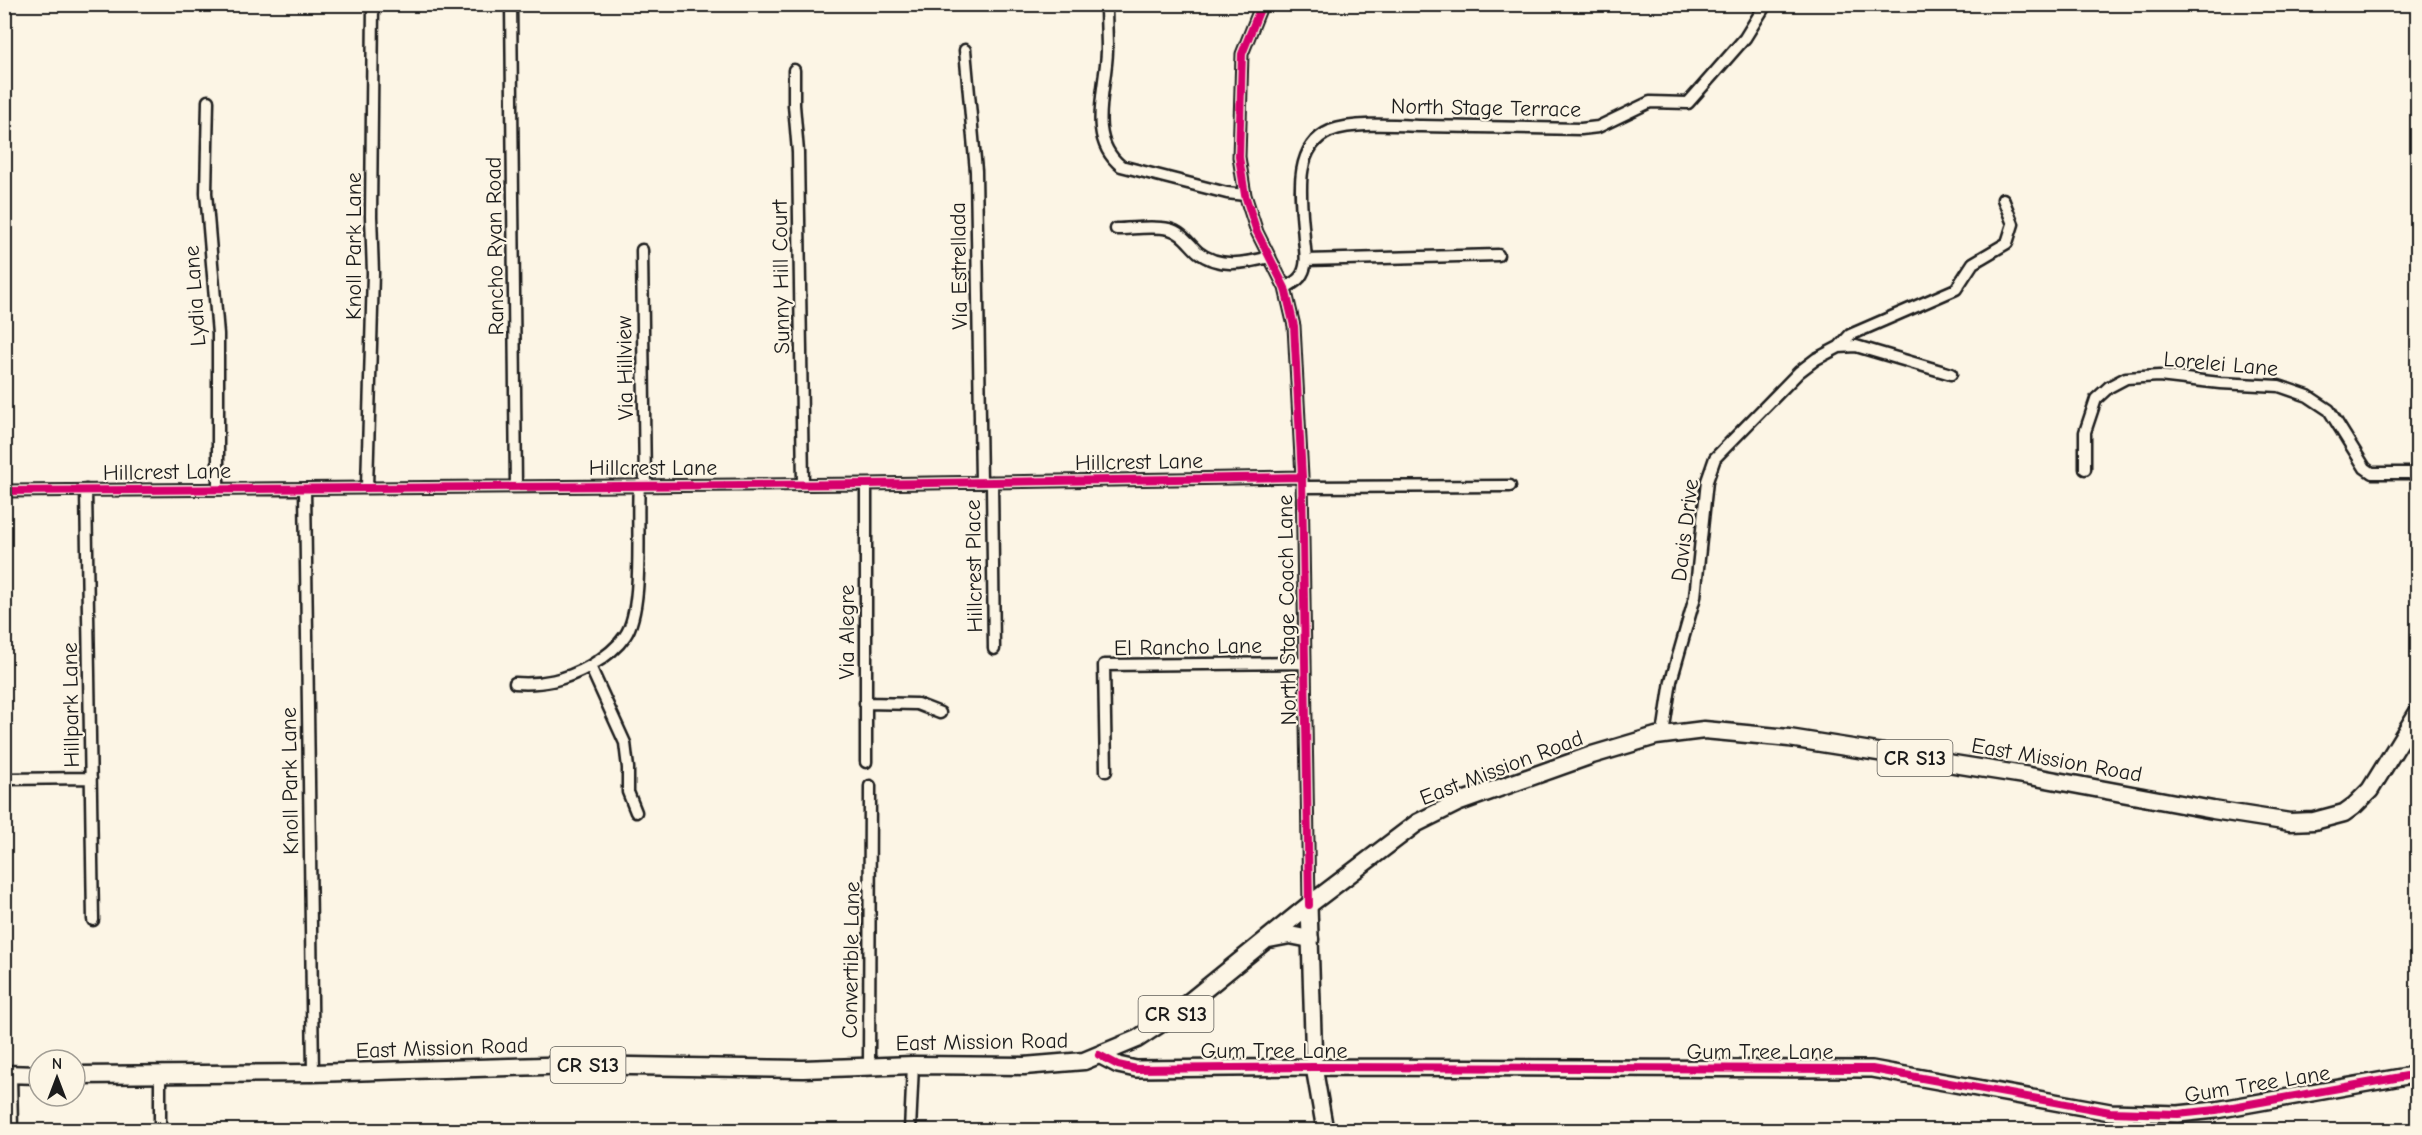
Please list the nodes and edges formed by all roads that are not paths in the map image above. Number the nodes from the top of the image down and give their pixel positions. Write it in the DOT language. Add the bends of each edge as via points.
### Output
graph roads {
  1 [pos="373,4"];
  2 [pos="511,4"];
  3 [pos="1106,4"];
  4 [pos="1262,4"];
  5 [pos="1766,4"];
  6 [pos="965,50"];
  7 [pos="794,70"];
  8 [pos="208,101"];
  9 [pos="1245,195"];
  10 [pos="2003,200"];
  11 [pos="1116,229"];
  12 [pos="642,250"];
  13 [pos="1498,255"];
  14 [pos="1270,257"];
  15 [pos="1306,260"];
  16 [pos="1285,288"];
  17 [pos="1839,347"];
  18 [pos="1951,374"];
  19 [pos="2085,469"];
  20 [pos="2418,473"];
  21 [pos="986,482"];
  22 [pos="1302,482"];
  23 [pos="802,484"];
  24 [pos="866,484"];
  25 [pos="642,485"];
  26 [pos="1510,486"];
  27 [pos="516,487"];
  28 [pos="367,488"];
  29 [pos="218,489"];
  30 [pos="305,489"];
  31 [pos="86,490"];
  32 [pos="4,491"];
  33 [pos="994,649"];
  34 [pos="1304,663"];
  35 [pos="590,666"];
  36 [pos="515,683"];
  37 [pos="865,703"];
  38 [pos="2418,712"];
  39 [pos="940,714"];
  40 [pos="1663,734"];
  41 [pos="866,762"];
  42 [pos="1106,771"];
  43 [pos="91,778"];
  44 [pos="4,779"];
  45 [pos="870,786"];
  46 [pos="636,812"];
  47 [pos="1309,905"];
  48 [pos="93,920"];
  49 [pos="1268,939"];
  50 [pos="1310,939"];
  51 [pos="1099,1055"];
  52 [pos="913,1065"];
  53 [pos="869,1067"];
  54 [pos="1314,1067"];
  55 [pos="313,1073"];
  56 [pos="8,1074"];
  57 [pos="2418,1074"];
  58 [pos="27,1075"];
  59 [pos="87,1075"];
  60 [pos="160,1075"];
  61 [pos="2128,1113"];
  62 [pos="2146,1113"];
  63 [pos="12,1131"];
  64 [pos="160,1131"];
  65 [pos="910,1131"];
  66 [pos="1326,1131"];
  67 [pos="2127,1131"];
  68 [pos="2146,1131"];
  1 -- 28 [label="street, Knoll Park Lane" via="374,273"];
  2 -- 27 [label="street, Rancho Ryan Road"];
  3 -- 9 [label="street" via="1107,52 1100,116 1101,136 1111,158 1121,166"];
  4 -- 9 [label="street, North Stage Coach Lane" via="1242,54 1239,157"];
  5 -- 15 [label="street, North Stage Terrace" via="1745,38 1688,103 1650,102 1598,127 1581,129 1369,125 1331,131 1320,138 1302,166"];
  6 -- 21 [label="street, Via Estrellada" via="975,171"];
  7 -- 23 [label="street, Sunny Hill Court"];
  8 -- 29 [label="street, Lydia Lane" via="206,193 218,334"];
  9 -- 14 [label="street, North Stage Coach Lane"];
  10 -- 17 [label="street, Davis Drive" via="2013,224 2007,243 1973,264 1956,289 1850,335"];
  11 -- 14 [label="street" via="1169,229 1212,262 1229,264"];
  12 -- 25 [label="street, Via Hillview"];
  13 -- 15 [label="street"];
  14 -- 16 [label="street, North Stage Coach Lane"];
  15 -- 16 [label="street" via="1298,281"];
  16 -- 22 [label="street, North Stage Coach Lane" via="1294,326"];
  17 -- 18 [label="street" via="1856,346"];
  17 -- 40 [label="street, Davis Drive" via="1799,372 1715,459 1707,481 1695,597 1671,681"];
  19 -- 20 [label="street, Lorelei Lane" via="2085,432 2096,399 2126,378 2159,376 2279,386 2308,396 2329,410 2365,468 2373,473"];
  21 -- 22 [label="street, Hillcrest Lane"];
  21 -- 24 [label="street, Hillcrest Lane"];
  21 -- 33 [label="street, Hillcrest Place"];
  22 -- 26 [label="street, Hillcrest Lane"];
  22 -- 34 [label="street, North Stage Coach Lane"];
  23 -- 24 [label="street, Hillcrest Lane"];
  23 -- 25 [label="street, Hillcrest Lane"];
  24 -- 37 [label="street, Via Alegre"];
  25 -- 27 [label="street, Hillcrest Lane"];
  25 -- 35 [label="street, Via Hillview" via="636,604 626,635"];
  27 -- 28 [label="street, Hillcrest Lane"];
  28 -- 30 [label="street, Hillcrest Lane"];
  29 -- 30 [label="street, Hillcrest Lane"];
  29 -- 31 [label="street, Hillcrest Lane"];
  30 -- 55 [label="street, Knoll Park Lane"];
  31 -- 32 [label="street, Hillcrest Lane"];
  31 -- 43 [label="street, Hillpark Lane"];
  34 -- 42 [label="street, El Rancho Lane" via="1104,665"];
  34 -- 47 [label="street, North Stage Coach Lane"];
  35 -- 36 [label="street, Via Hillview" via="539,685"];
  35 -- 46 [label="street" via="625,743 628,792"];
  37 -- 39 [label="street, Via Alegre" via="917,704"];
  37 -- 41 [label="street"];
  38 -- 40 [label="main road, East Mission Road / CR S13" via="2370,790 2355,805 2344,813 2322,819 2290,822 1789,738 1714,731"];
  40 -- 47 [label="main road, East Mission Road / CR S13" via="1457,803 1417,823"];
  43 -- 44 [label="street"];
  43 -- 48 [label="street, Hillpark Lane"];
  45 -- 53 [label="street, Convertible Lane"];
  47 -- 49 [label="main road, East Mission Road / CR S13"];
  47 -- 50 [label="street, North Stage Coach Lane"];
  49 -- 50 [label="main road" via="1290,935"];
  49 -- 51 [label="main road, East Mission Road / CR S13" via="1172,1017 1137,1039"];
  50 -- 54 [label="street, North Stage Coach Lane"];
  51 -- 52 [label="main road, East Mission Road / CR S13" via="1084,1061 1024,1066"];
  51 -- 54 [label="street, Gum Tree Lane" via="1136,1069"];
  52 -- 53 [label="main road, East Mission Road / CR S13"];
  52 -- 65 [label="street"];
  53 -- 55 [label="main road, East Mission Road / CR S13" via="577,1065"];
  54 -- 61 [label="street, Gum Tree Lane" via="1872,1069"];
  54 -- 66 [label="street, North Stage Coach Lane"];
  55 -- 60 [label="main road, East Mission Road / CR S13"];
  56 -- 58 [label="main road"];
  56 -- 63 [label="street"];
  57 -- 62 [label="street, Gum Tree Lane" via="2216,1110"];
  59 -- 60 [label="main road, East Mission Road / CR S13"];
  60 -- 64 [label="street"];
  61 -- 62 [label="street, Gum Tree Lane"];
  61 -- 67 [label="street"];
  62 -- 68 [label="street"];
}
